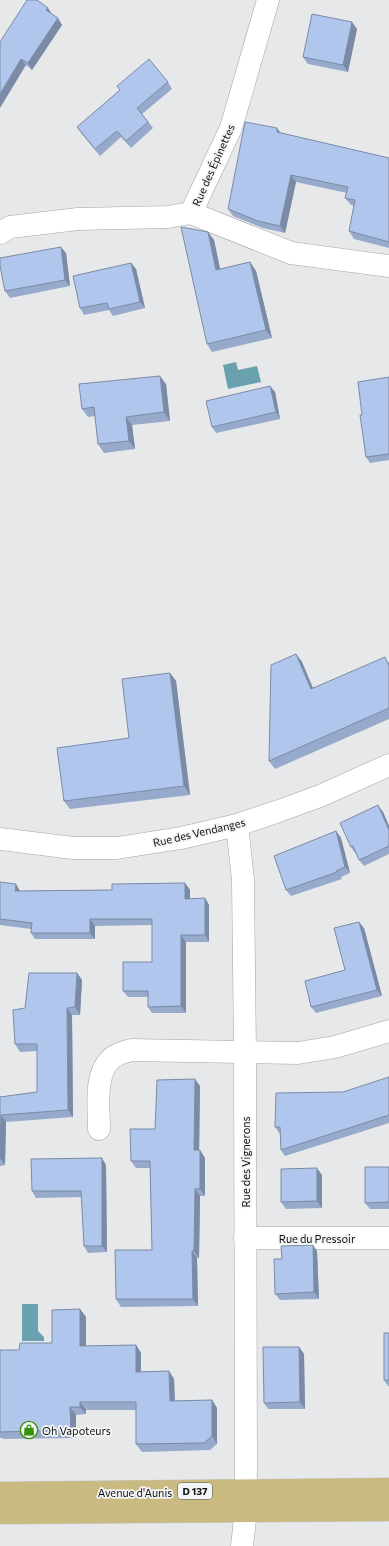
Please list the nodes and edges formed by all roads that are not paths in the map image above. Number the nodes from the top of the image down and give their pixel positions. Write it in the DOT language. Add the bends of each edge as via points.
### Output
graph roads {
  1 [pos="268,0"];
  2 [pos="191,214"];
  3 [pos="0,233"];
  4 [pos="389,266"];
  5 [pos="389,765"];
  6 [pos="237,825"];
  7 [pos="0,840"];
  8 [pos="389,1030"];
  9 [pos="246,1052"];
  10 [pos="99,1129"];
  11 [pos="245,1238"];
  12 [pos="389,1238"];
  13 [pos="389,1489"];
  14 [pos="0,1493"];
  15 [pos="245,1501"];
  16 [pos="389,1510"];
  17 [pos="0,1514"];
  18 [pos="242,1546"];
  1 -- 2 [label="street, Rue des Épinettes" via="231,128"];
  2 -- 3 [label="street, Rue des Épinettes" via="78,219 10,227"];
  2 -- 4 [label="street" via="291,253"];
  5 -- 6 [label="street, Rue des Vendanges" via="320,796"];
  6 -- 7 [label="street, Rue des Vendanges" via="181,838 117,848 73,848"];
  6 -- 9 [label="street, Rue des Vignerons" via="244,880"];
  8 -- 9 [label="street" via="335,1047 298,1053"];
  9 -- 10 [label="street" via="131,1050 120,1053 111,1058 103,1069 100,1082"];
  9 -- 11 [label="street, Rue des Vignerons"];
  11 -- 12 [label="street, Rue du Pressoir"];
  11 -- 15 [label="street, Rue des Vignerons"];
  13 -- 15 [label="main road, Avenue d'Aunis / D 137"];
  14 -- 15 [label="main road, Avenue d'Aunis / D 137"];
  15 -- 16 [label="main road, Avenue d'Aunis / D 137"];
  15 -- 17 [label="main road, Avenue d'Aunis / D 137"];
  15 -- 18 [label="street, Rue des Vignerons"];
}
